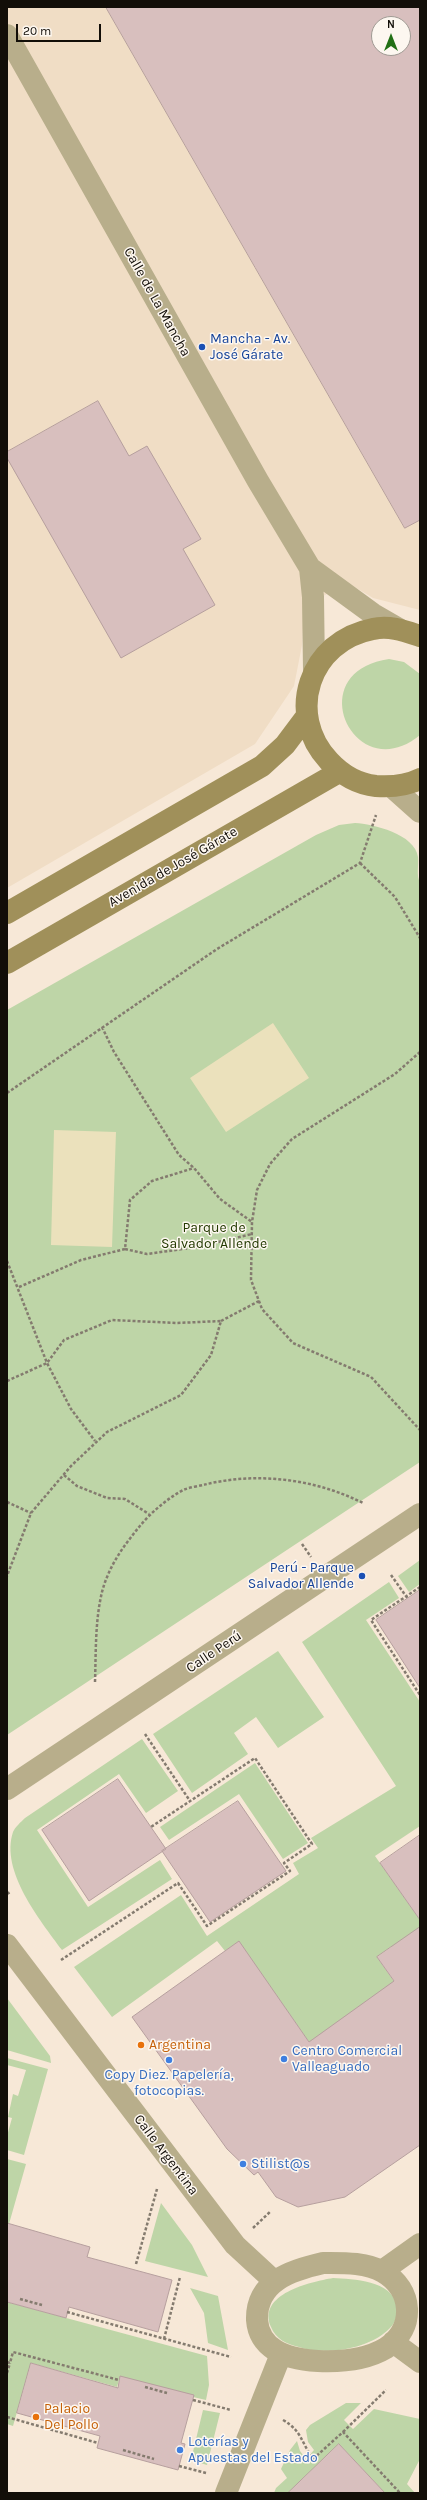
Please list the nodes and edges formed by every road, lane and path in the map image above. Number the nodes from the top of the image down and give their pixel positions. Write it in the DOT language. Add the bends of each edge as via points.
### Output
graph roads {
  1 [pos="7,35"];
  2 [pos="310,568"];
  3 [pos="399,629"];
  4 [pos="420,636"];
  5 [pos="314,671"];
  6 [pos="306,718"];
  7 [pos="339,772"];
  8 [pos="420,779"];
  9 [pos="392,787"];
  10 [pos="420,812"];
  11 [pos="376,815"];
  12 [pos="360,862"];
  13 [pos="7,913"];
  14 [pos="420,938"];
  15 [pos="7,962"];
  16 [pos="102,1027"];
  17 [pos="420,1052"];
  18 [pos="7,1093"];
  19 [pos="194,1168"];
  20 [pos="252,1222"];
  21 [pos="252,1234"];
  22 [pos="125,1249"];
  23 [pos="7,1261"];
  24 [pos="19,1287"];
  25 [pos="259,1301"];
  26 [pos="221,1321"];
  27 [pos="47,1363"];
  28 [pos="7,1381"];
  29 [pos="420,1430"];
  30 [pos="95,1441"];
  31 [pos="64,1475"];
  32 [pos="7,1502"];
  33 [pos="363,1503"];
  34 [pos="30,1513"];
  35 [pos="148,1514"];
  36 [pos="420,1514"];
  37 [pos="391,1575"];
  38 [pos="7,1576"];
  39 [pos="420,1588"];
  40 [pos="406,1598"];
  41 [pos="95,1682"];
  42 [pos="420,1695"];
  43 [pos="145,1734"];
  44 [pos="7,1789"];
  45 [pos="190,1801"];
  46 [pos="151,1827"];
  47 [pos="7,1945"];
  48 [pos="61,1960"];
  49 [pos="157,2189"];
  50 [pos="420,2244"];
  51 [pos="136,2264"];
  52 [pos="382,2271"];
  53 [pos="180,2277"];
  54 [pos="274,2281"];
  55 [pos="20,2299"];
  56 [pos="42,2305"];
  57 [pos="68,2312"];
  58 [pos="164,2339"];
  59 [pos="393,2342"];
  60 [pos="281,2354"];
  61 [pos="231,2357"];
  62 [pos="420,2362"];
  63 [pos="8,2363"];
  64 [pos="7,2373"];
  65 [pos="120,2380"];
  66 [pos="145,2387"];
  67 [pos="386,2390"];
  68 [pos="167,2393"];
  69 [pos="193,2400"];
  70 [pos="231,2410"];
  71 [pos="7,2417"];
  72 [pos="294,2426"];
  73 [pos="343,2432"];
  74 [pos="98,2443"];
  75 [pos="123,2450"];
  76 [pos="154,2459"];
  77 [pos="179,2466"];
  78 [pos="212,2475"];
  79 [pos="226,2493"];
  80 [pos="400,2493"];
  1 -- 2 [label="street, Calle de La Mancha" via="258,481"];
  2 -- 3 [label="street, Calle de La Mancha" via="373,614"];
  2 -- 5 [label="street, Calle de La Mancha"];
  3 -- 4 [label="main road"];
  3 -- 5 [label="main road" via="374,628 350,636 329,651"];
  5 -- 6 [label="main road" via="306,694"];
  6 -- 7 [label="main road" via="317,748"];
  6 -- 13 [label="main road" via="285,745 262,766"];
  7 -- 9 [label="main road" via="364,785"];
  7 -- 15 [label="main road, Avenida de José Gárate"];
  8 -- 9 [label="main road"];
  9 -- 10 [label="street"];
  11 -- 12 [label="path"];
  12 -- 14 [label="path" via="395,897"];
  12 -- 16 [label="path" via="217,949 162,989"];
  16 -- 18 [label="path"];
  16 -- 19 [label="path" via="114,1052 166,1137 179,1155"];
  17 -- 20 [label="path" via="395,1074 292,1139 270,1164 256,1190"];
  19 -- 20 [label="path" via="220,1199"];
  19 -- 22 [label="path" via="152,1181 130,1200"];
  20 -- 21 [label="path"];
  21 -- 22 [label="path" via="197,1247 147,1254"];
  21 -- 25 [label="path" via="251,1280"];
  22 -- 24 [label="path" via="81,1260"];
  23 -- 24 [label="path"];
  24 -- 27 [label="path"];
  25 -- 26 [label="path"];
  25 -- 29 [label="path" via="262,1310 293,1343 371,1377"];
  26 -- 27 [label="path" via="177,1323 112,1320 64,1340"];
  26 -- 31 [label="path" via="211,1355 181,1395 107,1432"];
  27 -- 28 [label="path"];
  27 -- 30 [label="path" via="71,1409"];
  31 -- 34 [label="path"];
  31 -- 35 [label="path" via="77,1486 107,1498 124,1499"];
  32 -- 34 [label="path"];
  33 -- 35 [label="path" via="345,1494 314,1485 270,1478 231,1478 184,1490"];
  34 -- 38 [label="path"];
  35 -- 41 [label="path" via="120,1551 102,1591 96,1632"];
  36 -- 44 [label="street, Calle Perú"];
  37 -- 40 [label="path"];
  39 -- 40 [label="path"];
  40 -- 42 [label="path" via="371,1620"];
  43 -- 45 [label="path"];
  45 -- 46 [label="path"];
  45 -- 48 [label="path" via="255,1758 312,1844 284,1862 290,1872 207,1926 178,1883"];
  47 -- 54 [label="street, Calle Argentina" via="235,2245"];
  49 -- 51 [label="path"];
  50 -- 52 [label="street"];
  52 -- 54 [label="street" via="350,2264 323,2264 300,2269"];
  52 -- 59 [label="street" via="403,2289 407,2301 408,2315"];
  53 -- 58 [label="path"];
  54 -- 60 [label="street" via="263,2294 257,2307 258,2324 263,2340"];
  55 -- 56 [label="path"];
  57 -- 58 [label="path"];
  58 -- 61 [label="path"];
  59 -- 60 [label="street" via="363,2357 335,2362 302,2360"];
  59 -- 62 [label="street"];
  60 -- 79 [label="street"];
  63 -- 64 [label="path"];
  63 -- 65 [label="path" via="13,2352"];
  66 -- 68 [label="path"];
  67 -- 73 [label="path"];
  69 -- 70 [label="path"];
  71 -- 74 [label="path"];
  72 -- 73 [label="path" via="313,2459"];
  73 -- 80 [label="path"];
  75 -- 76 [label="path"];
  77 -- 78 [label="path"];
}
